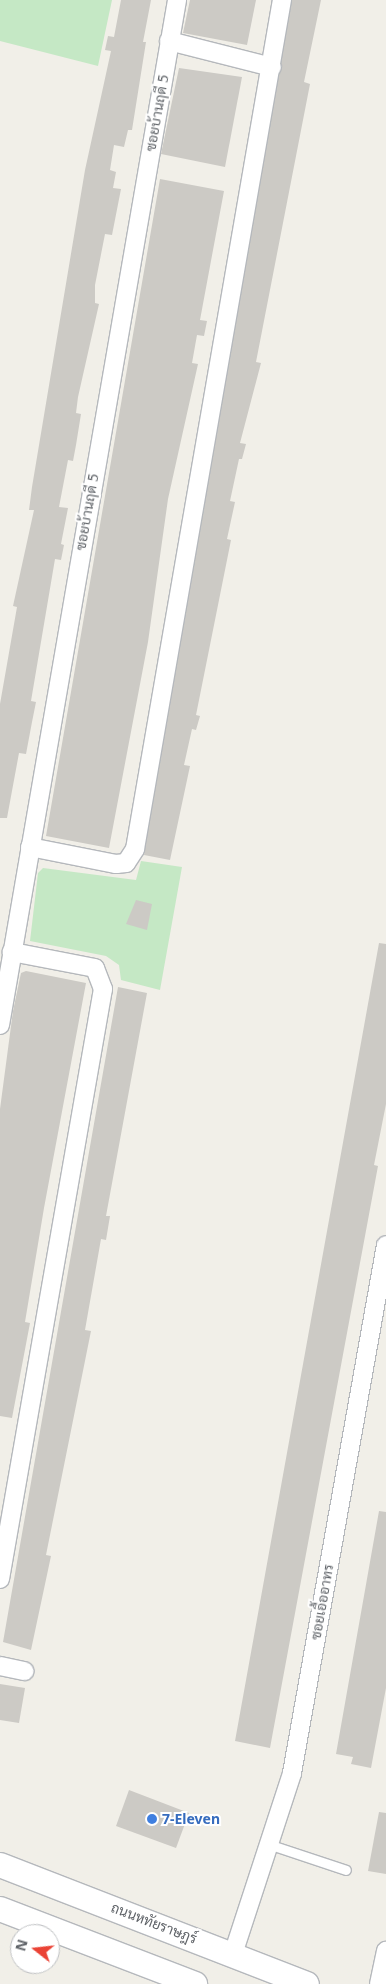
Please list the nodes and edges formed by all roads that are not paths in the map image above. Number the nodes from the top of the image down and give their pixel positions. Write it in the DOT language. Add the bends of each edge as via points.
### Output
graph roads {
  1 [pos="177,0"];
  2 [pos="282,0"];
  3 [pos="170,41"];
  4 [pos="272,67"];
  5 [pos="30,847"];
  6 [pos="12,952"];
  7 [pos="0,1025"];
  8 [pos="386,1245"];
  9 [pos="3,1542"];
  10 [pos="0,1579"];
  11 [pos="0,1666"];
  12 [pos="24,1670"];
  13 [pos="268,1844"];
  14 [pos="0,1865"];
  15 [pos="346,1870"];
  16 [pos="0,1908"];
  17 [pos="386,1951"];
  18 [pos="233,1954"];
  19 [pos="195,1984"];
  20 [pos="307,1984"];
  21 [pos="379,1984"];
  1 -- 3 [label="street, ซอยบ้านฤดี 5"];
  2 -- 4 [label="street"];
  3 -- 4 [label="street"];
  3 -- 5 [label="street, ซอยบ้านฤดี 5"];
  4 -- 5 [label="street" via="135,849 126,863 116,864"];
  5 -- 6 [label="street, ซอยบ้านฤดี 5"];
  6 -- 7 [label="street, ซอยบ้านฤดี 5"];
  6 -- 9 [label="street" via="95,968 103,989"];
  8 -- 13 [label="street, ซอยเอื้ออาทร" via="292,1773"];
  9 -- 10 [label="street"];
  11 -- 12 [label="street"];
  13 -- 15 [label="lane"];
  13 -- 18 [label="street, ซอยเอื้ออาทร"];
  14 -- 18 [label="main road, ถนนหทัยราษฎร์"];
  16 -- 19 [label="main road"];
  17 -- 21 [label="street"];
  18 -- 20 [label="main road, ถนนหทัยราษฎร์"];
}
